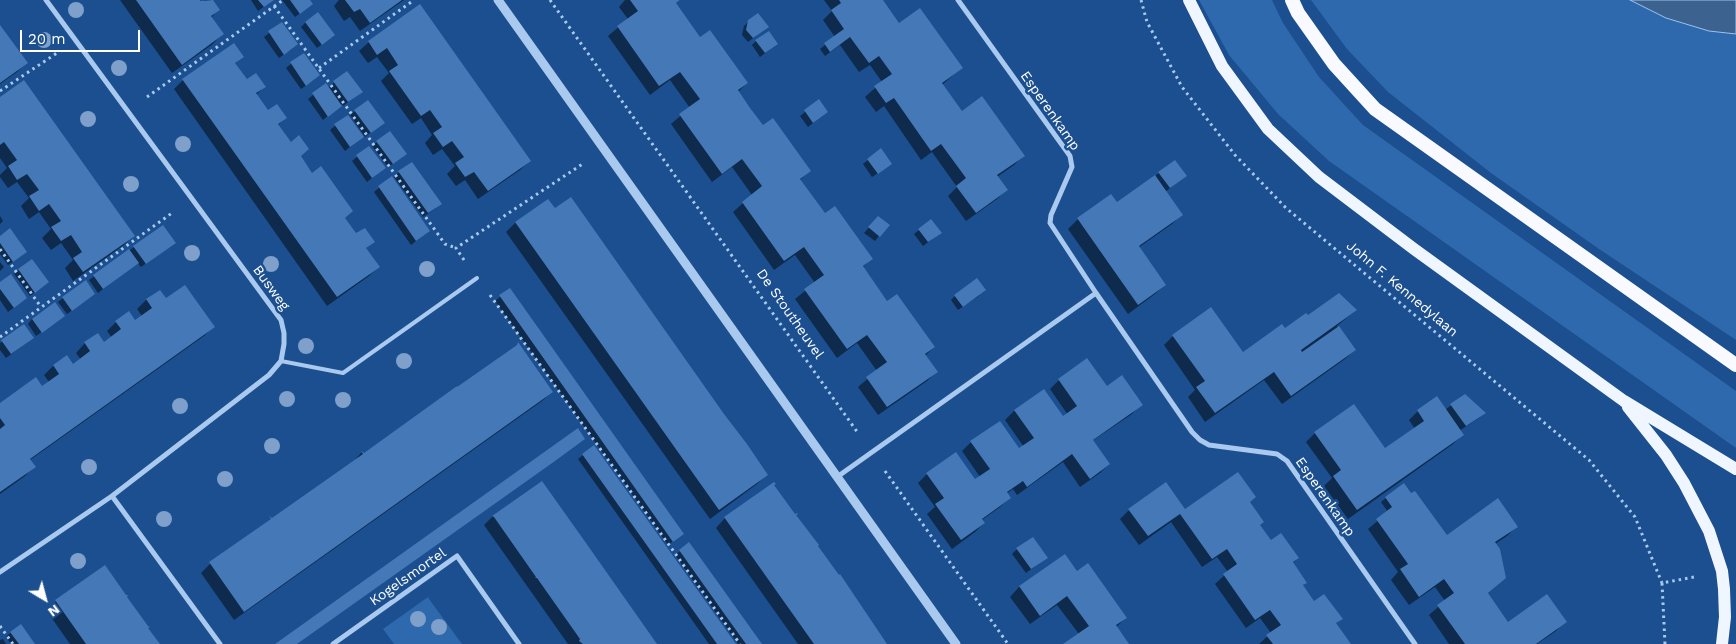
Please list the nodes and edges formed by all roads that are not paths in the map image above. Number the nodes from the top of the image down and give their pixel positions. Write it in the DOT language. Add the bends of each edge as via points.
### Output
graph roads {
  1 [pos="46,0"];
  2 [pos="498,0"];
  3 [pos="958,0"];
  4 [pos="1189,0"];
  5 [pos="1292,0"];
  6 [pos="477,278"];
  7 [pos="1096,293"];
  8 [pos="281,361"];
  9 [pos="1736,365"];
  10 [pos="1624,400"];
  11 [pos="1736,469"];
  12 [pos="837,477"];
  13 [pos="112,496"];
  14 [pos="0,572"];
  15 [pos="220,644"];
  16 [pos="333,644"];
  17 [pos="519,644"];
  18 [pos="956,644"];
  19 [pos="1415,644"];
  20 [pos="1722,644"];
  1 -- 8 [label="street, Busweg" via="281,320 284,333"];
  2 -- 12 [label="street"];
  3 -- 7 [label="street, Esperenkamp" via="1070,156 1072,167 1050,223"];
  4 -- 10 [label="main road" via="1222,66 1262,121 1320,177"];
  5 -- 9 [label="highway" via="1334,64 1375,109"];
  6 -- 8 [label="lane" via="344,373"];
  7 -- 12 [label="street"];
  7 -- 19 [label="street, Esperenkamp" via="1200,440 1209,445 1277,454 1287,461"];
  8 -- 13 [label="street" via="269,375"];
  10 -- 11 [label="main road"];
  10 -- 20 [label="main road" via="1666,454 1709,531 1722,571 1725,617"];
  12 -- 18 [label="street"];
  13 -- 14 [label="street"];
  13 -- 15 [label="street"];
  16 -- 17 [label="street, Kogelsmortel" via="457,556"];
}
